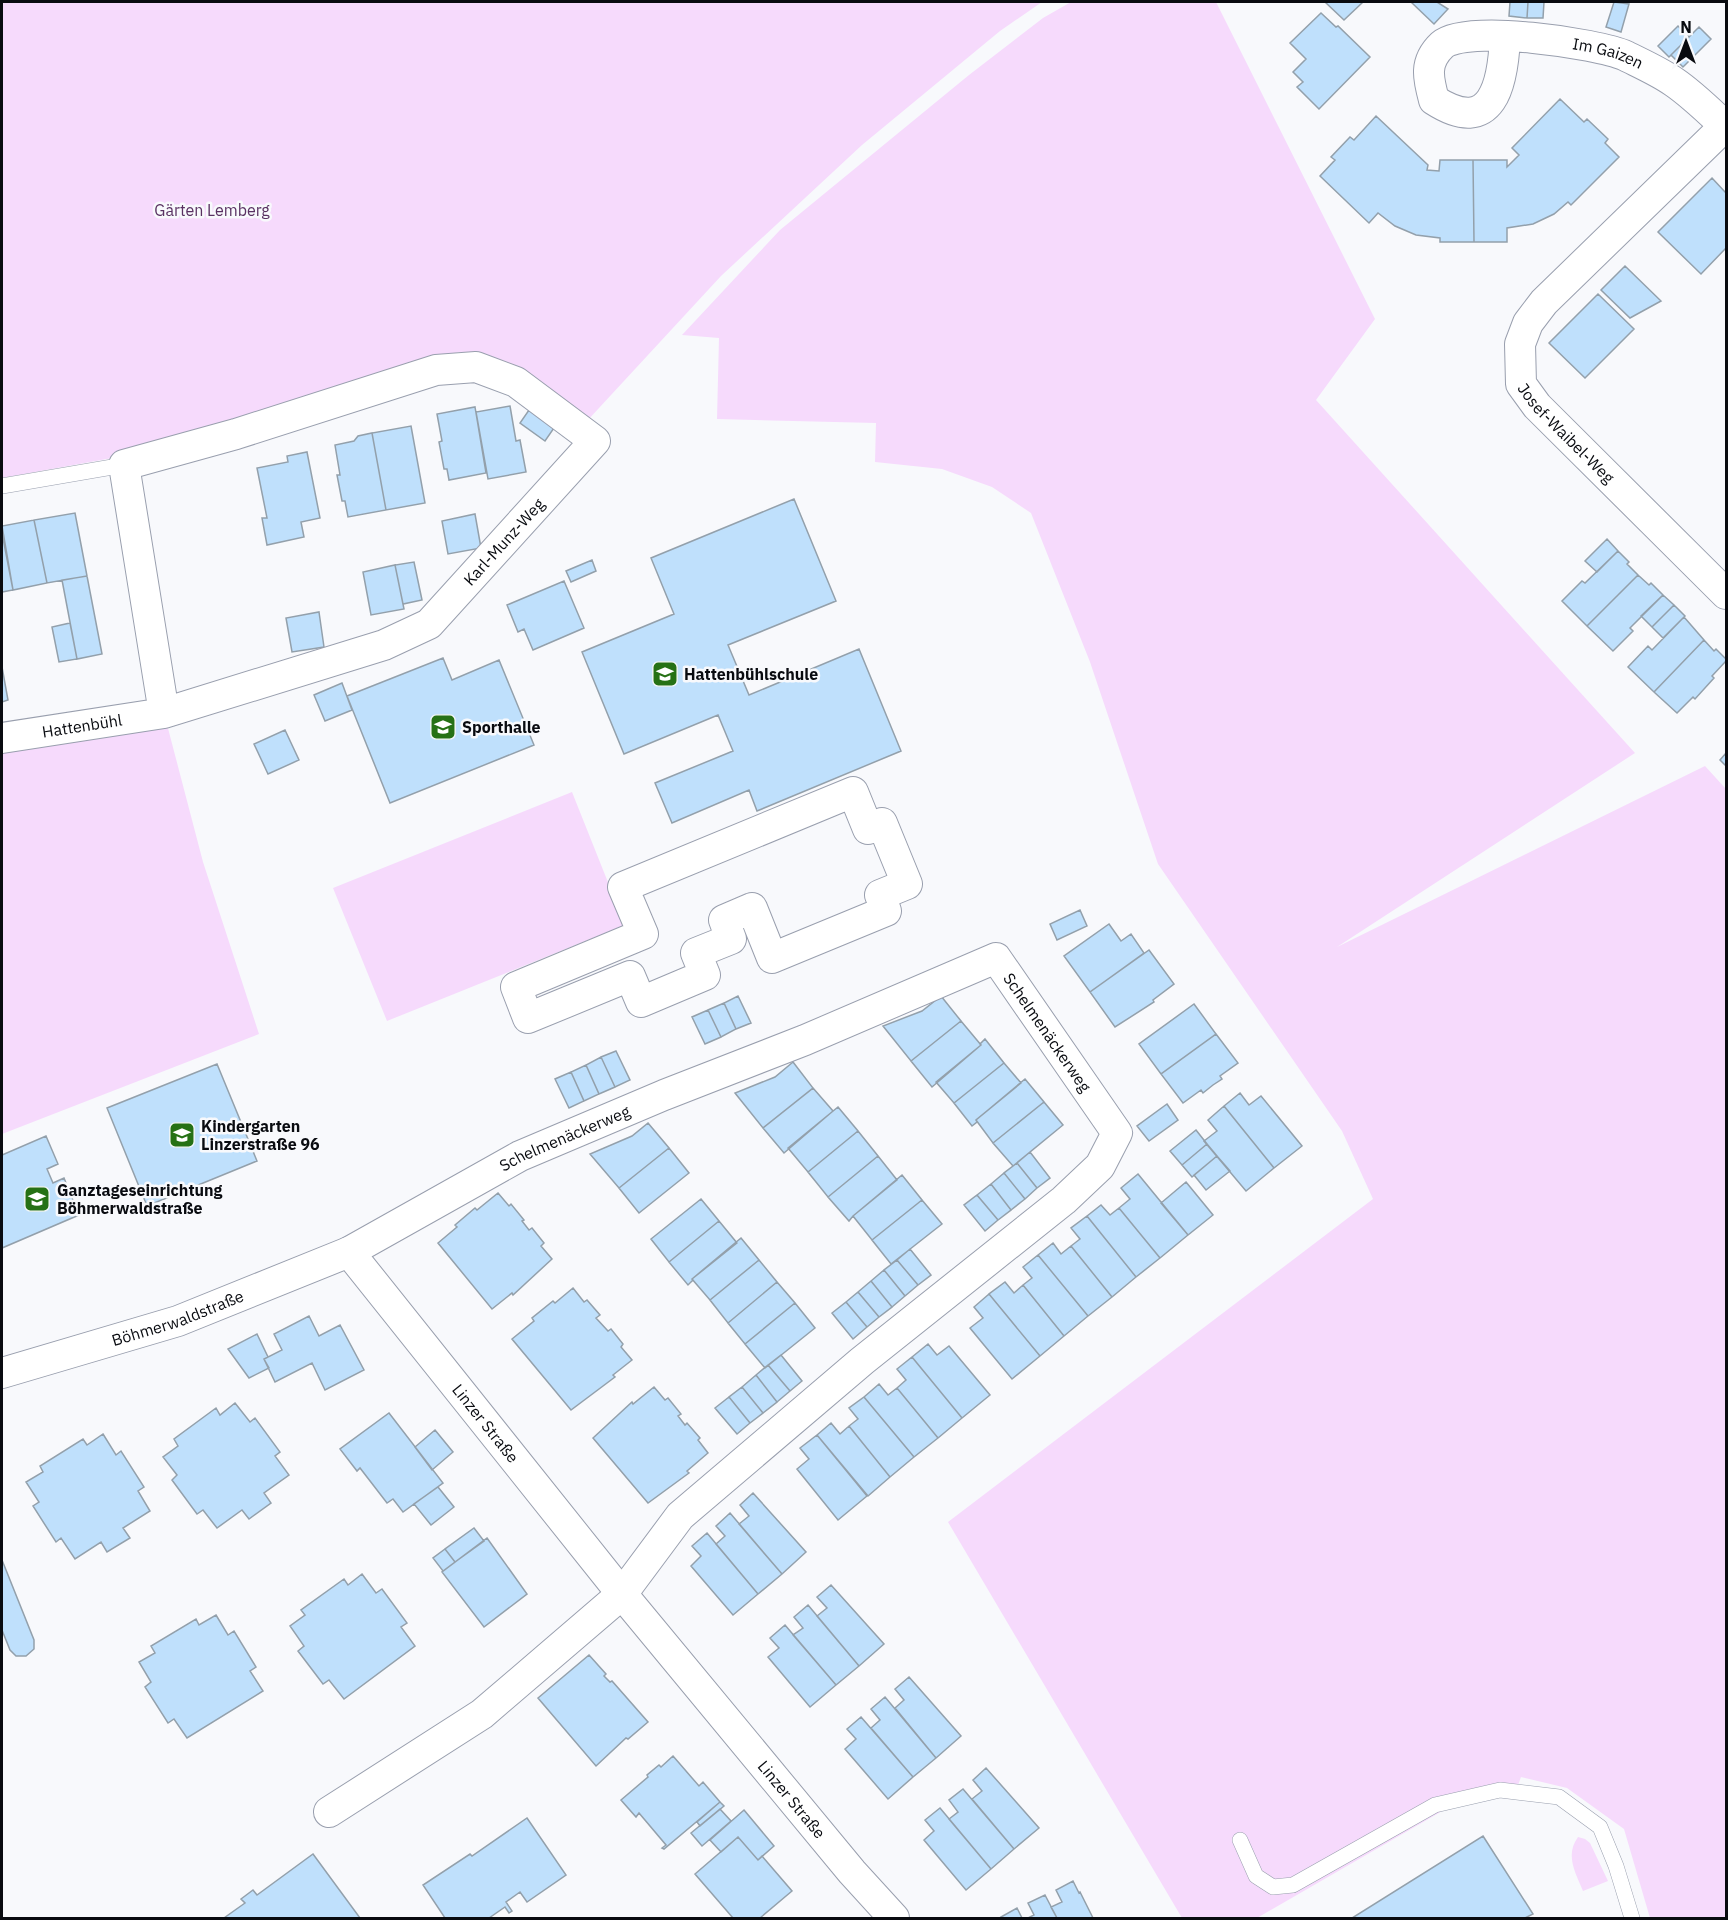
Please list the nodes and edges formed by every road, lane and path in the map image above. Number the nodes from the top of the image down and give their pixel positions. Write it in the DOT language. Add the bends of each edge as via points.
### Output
graph roads {
  1 [pos="1505,37"];
  2 [pos="1726,126"];
  3 [pos="124,465"];
  4 [pos="2,486"];
  5 [pos="1726,594"];
  6 [pos="164,713"];
  7 [pos="2,738"];
  8 [pos="882,823"];
  9 [pos="349,1252"];
  10 [pos="2,1373"];
  11 [pos="622,1593"];
  12 [pos="329,1812"];
  13 [pos="1240,1840"];
  14 [pos="894,1918"];
  15 [pos="1632,1918"];
  1 -- 2 [label="street, Im Gaizen" via="1540,37 1624,55 1674,82"];
  2 -- 5 [label="street, Josef-Waibel-Weg" via="1544,302 1528,323 1520,344 1521,384 1537,406"];
  3 -- 4 [label="lane"];
  3 -- 6 [label="street"];
  3 -- 6 [label="street, Karl-Munz-Weg" via="436,370 476,367 516,382 595,441 429,624 384,645"];
  6 -- 7 [label="street, Hattenbühl"];
  8 -- 8 [label="street" via="907,884 880,895 886,911 772,958 752,908 724,920 731,939 696,953 705,975 641,1002 630,976 528,1018 516,987 643,934 623,887 853,792 868,829"];
  9 -- 10 [label="street, Böhmerwaldstraße" via="178,1321"];
  9 -- 11 [label="street, Linzer Straße"];
  9 -- 11 [label="street, Schelmenäckerweg" via="520,1156 996,958 1117,1133 1100,1166 1064,1200 862,1361 680,1516"];
  11 -- 12 [label="street" via="482,1714"];
  11 -- 14 [label="street, Linzer Straße"];
  13 -- 15 [label="lane" via="1256,1876 1273,1887 1293,1886 1435,1805 1500,1790 1559,1797 1600,1827"];
}
